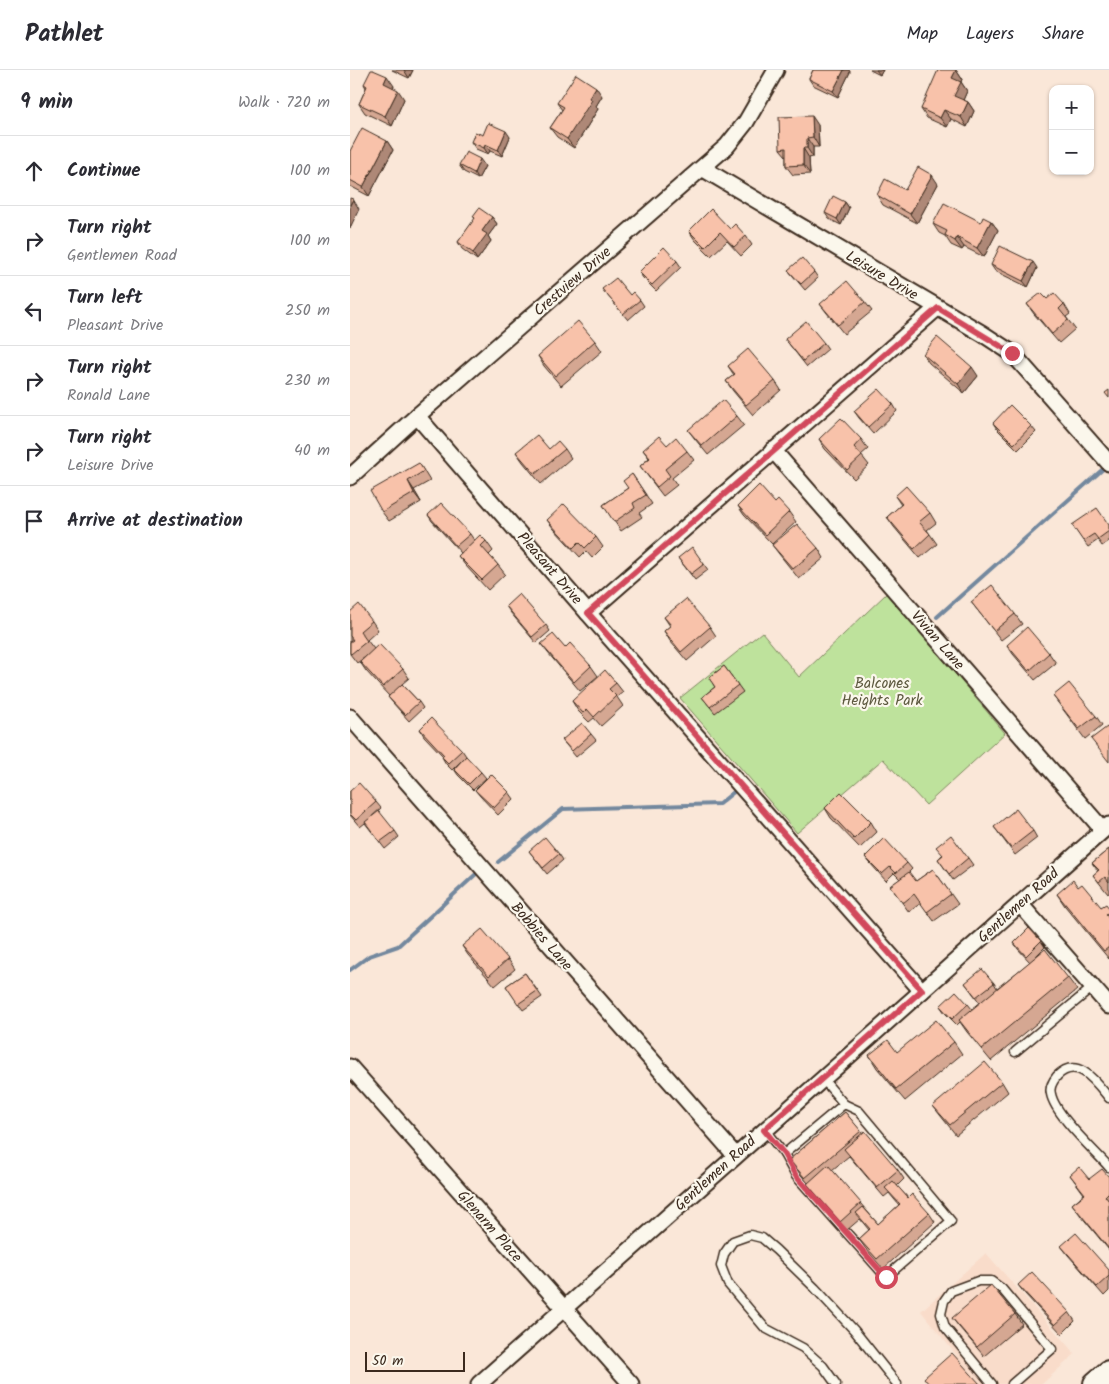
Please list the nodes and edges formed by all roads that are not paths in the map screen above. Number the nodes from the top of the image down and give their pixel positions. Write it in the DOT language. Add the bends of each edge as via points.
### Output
graph roads {
  1 [pos="776,70"];
  2 [pos="702,168"];
  3 [pos="938,308"];
  4 [pos="417,416"];
  5 [pos="773,450"];
  6 [pos="1109,463"];
  7 [pos="350,477"];
  8 [pos="588,613"];
  9 [pos="350,716"];
  10 [pos="1106,827"];
  11 [pos="1020,904"];
  12 [pos="1093,987"];
  13 [pos="922,990"];
  14 [pos="1109,1006"];
  15 [pos="1016,1052"];
  16 [pos="350,1067"];
  17 [pos="822,1078"];
  18 [pos="1109,1098"];
  19 [pos="844,1104"];
  20 [pos="764,1130"];
  21 [pos="784,1154"];
  22 [pos="735,1155"];
  23 [pos="1109,1167"];
  24 [pos="564,1309"];
  25 [pos="1109,1373"];
  26 [pos="479,1384"];
  27 [pos="631,1384"];
  28 [pos="836,1384"];
  29 [pos="897,1384"];
  30 [pos="992,1384"];
  31 [pos="1012,1384"];
  32 [pos="1096,1384"];
  1 -- 2 [label="street, Crestview Drive" via="746,122 727,146"];
  2 -- 3 [label="street, Leisure Drive"];
  2 -- 4 [label="street, Crestview Drive"];
  3 -- 5 [label="street"];
  3 -- 6 [label="street, Leisure Drive" via="1012,353"];
  4 -- 7 [label="street, Crestview Drive"];
  4 -- 8 [label="street, Pleasant Drive"];
  5 -- 8 [label="street"];
  5 -- 10 [label="street, Vivian Lane"];
  8 -- 13 [label="street, Pleasant Drive"];
  9 -- 22 [label="street, Bobbies Lane"];
  10 -- 11 [label="street, Gentlemen Road"];
  11 -- 12 [label="street"];
  11 -- 13 [label="street, Gentlemen Road"];
  12 -- 14 [label="street"];
  12 -- 15 [label="lane"];
  13 -- 17 [label="street, Gentlemen Road"];
  16 -- 24 [label="street, Glenarm Place"];
  17 -- 19 [label="lane"];
  17 -- 20 [label="street, Gentlemen Road"];
  18 -- 23 [label="lane" via="1082,1070 1065,1071 1050,1087 1050,1094 1061,1114"];
  19 -- 21 [label="lane"];
  19 -- 21 [label="lane" via="859,1111 950,1221 886,1277 796,1176"];
  20 -- 21 [label="lane"];
  20 -- 22 [label="street, Gentlemen Road"];
  22 -- 24 [label="street, Gentlemen Road"];
  24 -- 26 [label="street, Gentlemen Road"];
  24 -- 27 [label="street, Glenarm Place"];
  25 -- 32 [label="main road"];
  28 -- 29 [label="lane" via="823,1366 803,1348 765,1328 728,1284 721,1266 733,1241 750,1236 762,1238 776,1250 854,1330"];
  30 -- 31 [label="lane" via="945,1327 941,1314 951,1291 978,1281 990,1281 1002,1288 1052,1349"];
}
